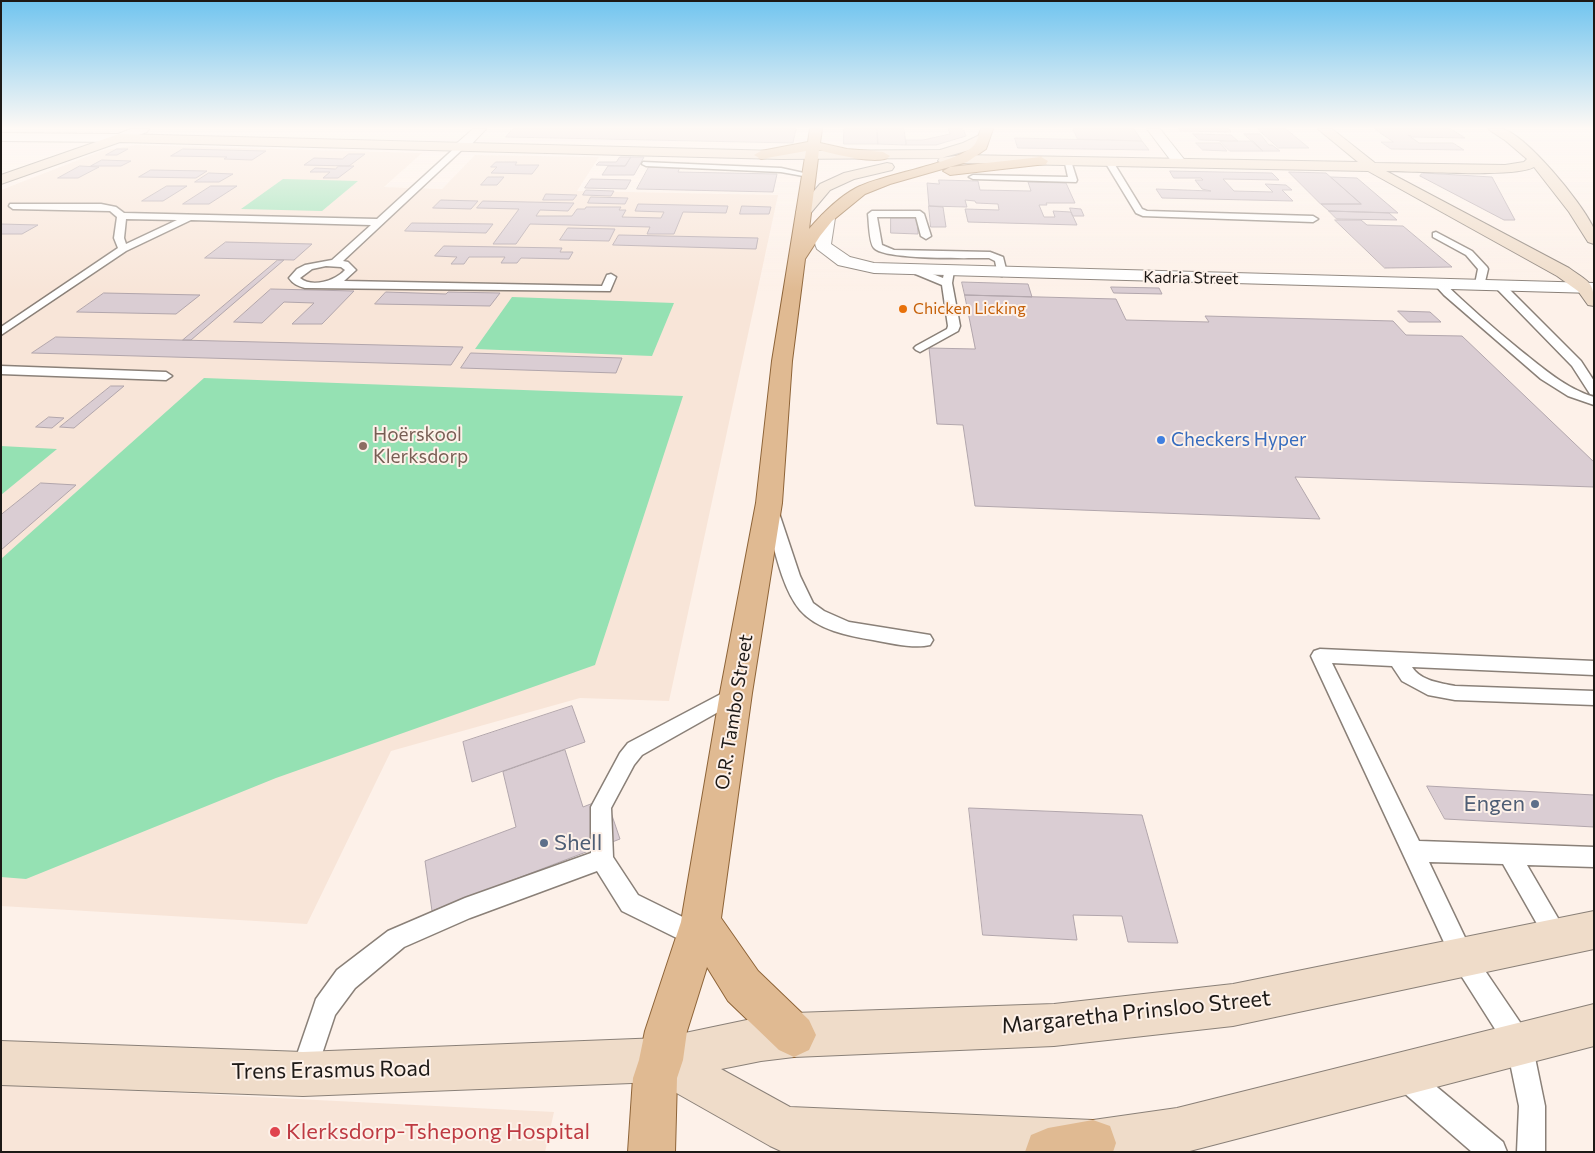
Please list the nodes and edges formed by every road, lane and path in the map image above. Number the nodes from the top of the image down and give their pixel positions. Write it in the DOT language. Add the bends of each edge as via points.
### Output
graph roads {
  1 [pos="422,183"];
  2 [pos="808,183"];
  3 [pos="834,183"];
  4 [pos="880,183"];
  5 [pos="1122,183"];
  6 [pos="1398,183"];
  7 [pos="1554,183"];
  8 [pos="12,206"];
  9 [pos="804,212"];
  10 [pos="122,216"];
  11 [pos="190,217"];
  12 [pos="827,218"];
  13 [pos="1313,219"];
  14 [pos="380,222"];
  15 [pos="1436,235"];
  16 [pos="926,236"];
  17 [pos="1594,239"];
  18 [pos="124,249"];
  19 [pos="335,263"];
  20 [pos="794,267"];
  21 [pos="1002,273"];
  22 [pos="611,277"];
  23 [pos="948,277"];
  24 [pos="1438,283"];
  25 [pos="327,284"];
  26 [pos="1480,284"];
  27 [pos="1499,285"];
  28 [pos="1591,292"];
  29 [pos="1,332"];
  30 [pos="920,348"];
  31 [pos="1,370"];
  32 [pos="166,376"];
  33 [pos="1594,391"];
  34 [pos="1594,401"];
  35 [pos="769,503"];
  36 [pos="924,640"];
  37 [pos="1397,659"];
  38 [pos="1594,668"];
  39 [pos="736,692"];
  40 [pos="1594,698"];
  41 [pos="1412,851"];
  42 [pos="1509,854"];
  43 [pos="1594,857"];
  44 [pos="602,860"];
  45 [pos="699,929"];
  46 [pos="1575,934"];
  47 [pos="1463,958"];
  48 [pos="1594,1025"];
  49 [pos="778,1037"];
  50 [pos="1519,1043"];
  51 [pos="661,1060"];
  52 [pos="1,1063"];
  53 [pos="1401,1073"];
  54 [pos="303,1074"];
  55 [pos="1093,1143"];
  56 [pos="651,1152"];
  57 [pos="1048,1152"];
  58 [pos="1492,1152"];
  59 [pos="1531,1152"];
  1 -- 14 [label="lane"];
  2 -- 9 [label="main road, O.R. Tambo Street"];
  3 -- 9 [label="street" via="825,187"];
  4 -- 12 [label="main road, O.R. Tambo Street" via="860,191"];
  5 -- 13 [label="lane" via="1139,211 1146,214"];
  6 -- 28 [label="street" via="1537,256"];
  7 -- 17 [label="street"];
  8 -- 10 [label="lane" via="101,207 113,209"];
  9 -- 20 [label="main road, O.R. Tambo Street"];
  10 -- 11 [label="lane"];
  10 -- 18 [label="lane" via="119,238"];
  11 -- 14 [label="lane"];
  11 -- 18 [label="lane"];
  12 -- 20 [label="main road, O.R. Tambo Street" via="813,234"];
  12 -- 23 [label="street, Kadria Street" via="823,246 844,261"];
  14 -- 19 [label="lane"];
  15 -- 26 [label="lane" via="1469,253 1483,269"];
  16 -- 21 [label="lane" via="920,214 872,214 877,246 881,249 893,253 990,255 1000,259"];
  18 -- 29 [label="lane"];
  19 -- 25 [label="lane" via="344,264 351,270 344,278"];
  19 -- 25 [label="lane" via="305,268 294,278 303,285"];
  20 -- 35 [label="main road, O.R. Tambo Street"];
  21 -- 23 [label="street, Kadria Street"];
  21 -- 24 [label="street, Kadria Street"];
  22 -- 25 [label="lane" via="606,289"];
  23 -- 30 [label="lane" via="954,326 952,331"];
  24 -- 26 [label="street, Kadria Street"];
  24 -- 34 [label="lane" via="1476,320 1553,384 1577,397"];
  26 -- 27 [label="street, Kadria Street"];
  27 -- 28 [label="street, Kadria Street"];
  27 -- 33 [label="lane" via="1577,364"];
  31 -- 32 [label="lane"];
  35 -- 36 [label="lane" via="795,584 806,606 826,621 878,634"];
  35 -- 39 [label="main road, O.R. Tambo Street"];
  37 -- 38 [label="lane"];
  37 -- 40 [label="lane" via="1408,676 1428,688"];
  37 -- 41 [label="lane" via="1320,656"];
  39 -- 44 [label="lane" via="645,742 627,759 601,807"];
  39 -- 45 [label="main road, O.R. Tambo Street"];
  41 -- 42 [label="lane"];
  41 -- 47 [label="lane"];
  42 -- 43 [label="lane"];
  42 -- 46 [label="lane"];
  44 -- 45 [label="lane" via="630,903"];
  44 -- 54 [label="lane" via="465,909 396,939 346,979 324,1008"];
  45 -- 49 [label="main road"];
  45 -- 51 [label="main road, O.R. Tambo Street" via="666,1031"];
  46 -- 47 [label="street, Margaretha Prinsloo Street"];
  47 -- 49 [label="street, Margaretha Prinsloo Street" via="1224,1006 1054,1025"];
  47 -- 50 [label="lane"];
  48 -- 50 [label="street"];
  49 -- 51 [label="street, Trens Erasmus Road"];
  50 -- 53 [label="street"];
  50 -- 59 [label="lane" via="1532,1106"];
  51 -- 54 [label="street, Trens Erasmus Road"];
  51 -- 55 [label="street" via="786,1130"];
  51 -- 56 [label="main road, O.R. Tambo Street" via="655,1078"];
  52 -- 54 [label="street, Trens Erasmus Road"];
  53 -- 55 [label="street" via="1177,1131"];
  53 -- 58 [label="lane"];
  55 -- 57 [label="main road"];
}
